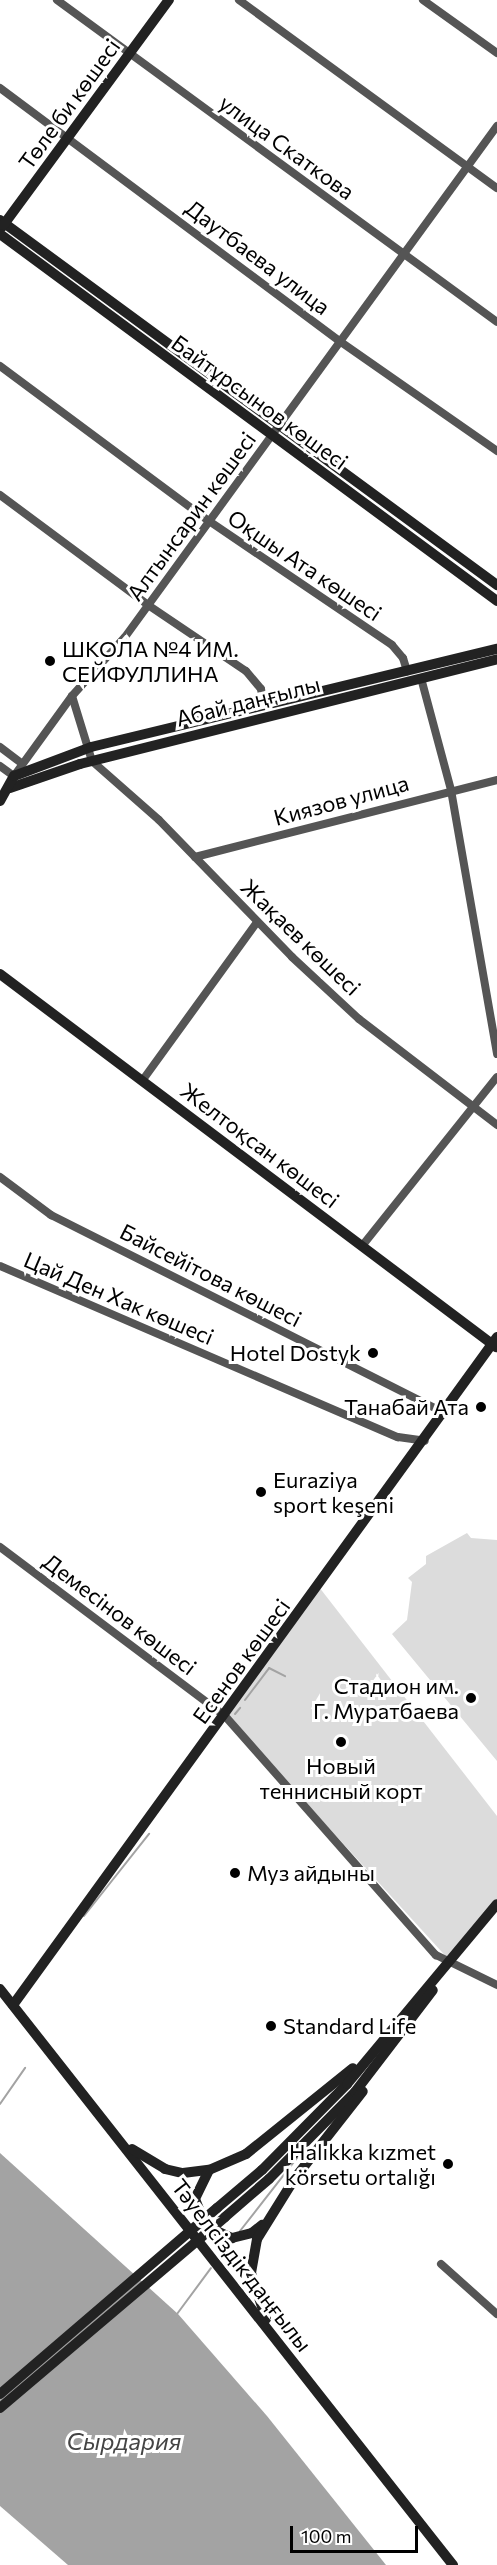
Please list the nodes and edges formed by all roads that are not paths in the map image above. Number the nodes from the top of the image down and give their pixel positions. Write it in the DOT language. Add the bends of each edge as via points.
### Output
graph roads {
  1 [pos="57,0"];
  2 [pos="169,0"];
  3 [pos="239,0"];
  4 [pos="423,0"];
  5 [pos="497,53"];
  6 [pos="129,55"];
  7 [pos="0,88"];
  8 [pos="497,126"];
  9 [pos="68,138"];
  10 [pos="468,166"];
  11 [pos="497,188"];
  12 [pos="1,227"];
  13 [pos="404,254"];
  14 [pos="497,322"];
  15 [pos="338,340"];
  16 [pos="0,366"];
  17 [pos="280,425"];
  18 [pos="273,435"];
  19 [pos="497,451"];
  20 [pos="0,495"];
  21 [pos="209,521"];
  22 [pos="497,585"];
  23 [pos="497,601"];
  24 [pos="148,605"];
  25 [pos="497,650"];
  26 [pos="497,659"];
  27 [pos="407,671"];
  28 [pos="421,678"];
  29 [pos="72,696"];
  30 [pos="264,706"];
  31 [pos="0,747"];
  32 [pos="91,747"];
  33 [pos="92,761"];
  34 [pos="21,762"];
  35 [pos="0,766"];
  36 [pos="14,776"];
  37 [pos="497,780"];
  38 [pos="10,788"];
  39 [pos="451,790"];
  40 [pos="0,801"];
  41 [pos="195,857"];
  42 [pos="257,922"];
  43 [pos="0,974"];
  44 [pos="497,1054"];
  45 [pos="497,1077"];
  46 [pos="142,1081"];
  47 [pos="472,1106"];
  48 [pos="497,1125"];
  49 [pos="0,1177"];
  50 [pos="362,1246"];
  51 [pos="0,1266"];
  52 [pos="495,1343"];
  53 [pos="444,1413"];
  54 [pos="424,1441"];
  55 [pos="0,1546"];
  56 [pos="225,1716"];
  57 [pos="497,1904"];
  58 [pos="451,1962"];
  59 [pos="497,1985"];
  60 [pos="0,1989"];
  61 [pos="13,2006"];
  62 [pos="382,2049"];
  63 [pos="123,2144"];
  64 [pos="209,2170"];
  65 [pos="221,2213"];
  66 [pos="271,2214"];
  67 [pos="441,2264"];
  68 [pos="497,2314"];
  69 [pos="279,2343"];
  70 [pos="0,2394"];
  71 [pos="0,2408"];
  72 [pos="453,2565"];
  1 -- 6 [label="street, улица Скаткова"];
  2 -- 6 [label="street, Төле би көшесі"];
  3 -- 10 [label="street"];
  4 -- 5 [label="street"];
  6 -- 9 [label="street, Төле би көшесі"];
  6 -- 13 [label="street, улица Скаткова"];
  7 -- 9 [label="street, Даутбаева улица"];
  8 -- 10 [label="street, Алтынсарин көшесі"];
  9 -- 12 [label="street, Төле би көшесі"];
  9 -- 15 [label="street, Даутбаева улица"];
  10 -- 11 [label="street"];
  10 -- 13 [label="street, Алтынсарин көшесі"];
  12 -- 17 [label="street, Байтұрсынов көшесі"];
  12 -- 18 [label="street, Байтұрсынов көшесі"];
  13 -- 14 [label="street, улица Скаткова"];
  13 -- 15 [label="street, Алтынсарин көшесі"];
  15 -- 17 [label="street, Алтынсарин көшесі"];
  15 -- 19 [label="street, Даутбаева улица"];
  16 -- 21 [label="street, Оқшы Ата көшесі"];
  17 -- 18 [label="street, Алтынсарин көшесі"];
  17 -- 22 [label="street, Байтұрсынов көшесі"];
  18 -- 21 [label="street, Алтынсарин көшесі"];
  18 -- 23 [label="street, Байтұрсынов көшесі"];
  20 -- 24 [label="street"];
  21 -- 24 [label="street, Алтынсарин көшесі"];
  21 -- 27 [label="street, Оқшы Ата көшесі" via="392,645 404,658"];
  24 -- 29 [label="street, Алтынсарин көшесі"];
  24 -- 30 [label="street" via="246,671 261,689"];
  25 -- 27 [label="street, Абай даңғылы"];
  26 -- 28 [label="street, Абай даңғылы"];
  27 -- 30 [label="street, Абай даңғылы"];
  28 -- 33 [label="street, Абай даңғылы"];
  28 -- 39 [label="street"];
  29 -- 32 [label="street"];
  29 -- 34 [label="street, Алтынсарин көшесі"];
  30 -- 32 [label="street, Абай даңғылы"];
  31 -- 34 [label="street"];
  32 -- 33 [label="street"];
  32 -- 36 [label="street, Абай даңғылы"];
  33 -- 38 [label="street, Абай даңғылы"];
  33 -- 41 [label="street, Жақаев көшесі"];
  34 -- 36 [label="street, Алтынсарин көшесі"];
  35 -- 36 [label="street"];
  36 -- 38 [label="street"];
  37 -- 39 [label="street, Киязов улица"];
  38 -- 40 [label="street"];
  39 -- 41 [label="street, Киязов улица"];
  39 -- 44 [label="street"];
  41 -- 42 [label="street, Жақаев көшесі"];
  42 -- 46 [label="street"];
  42 -- 47 [label="street, Жақаев көшесі" via="359,1019"];
  43 -- 46 [label="street, Желтоқсан көшесі"];
  45 -- 47 [label="street"];
  46 -- 50 [label="street, Желтоқсан көшесі"];
  47 -- 48 [label="street, Жақаев көшесі"];
  47 -- 50 [label="street"];
  49 -- 53 [label="street, Байсейітова көшесі" via="51,1215"];
  50 -- 52 [label="street, Желтоқсан көшесі"];
  51 -- 54 [label="street, Цай Ден Хак көшесі" via="398,1437"];
  52 -- 53 [label="street, Есенов көшесі"];
  53 -- 54 [label="street, Есенов көшесі"];
  54 -- 56 [label="street, Есенов көшесі"];
  55 -- 56 [label="street, Демесінов көшесі"];
  56 -- 58 [label="street, Демесінов көшесі" via="436,1955"];
  56 -- 61 [label="street, Есенов көшесі"];
  57 -- 58 [label="street"];
  58 -- 59 [label="street, Демесінов көшесі"];
  58 -- 62 [label="street"];
  60 -- 61 [label="street, Тәуелсіздік даңғылы"];
  61 -- 63 [label="street, Тәуелсіздік даңғылы"];
  62 -- 64 [label="street" via="246,2154"];
  62 -- 65 [label="street" via="322,2127"];
  62 -- 66 [label="street" via="350,2112 295,2178"];
  63 -- 64 [label="street" via="165,2169 183,2173"];
  63 -- 69 [label="street, Тәуелсіздік даңғылы"];
  64 -- 66 [label="street" via="195,2199 200,2218 213,2232 242,2237 260,2228"];
  65 -- 70 [label="street, bridge"];
  65 -- 71 [label="street, bridge"];
  66 -- 69 [label="street" via="257,2239 251,2273 259,2306"];
  67 -- 68 [label="street"];
  69 -- 72 [label="street, Тәуелсіздік даңғылы"];
}
